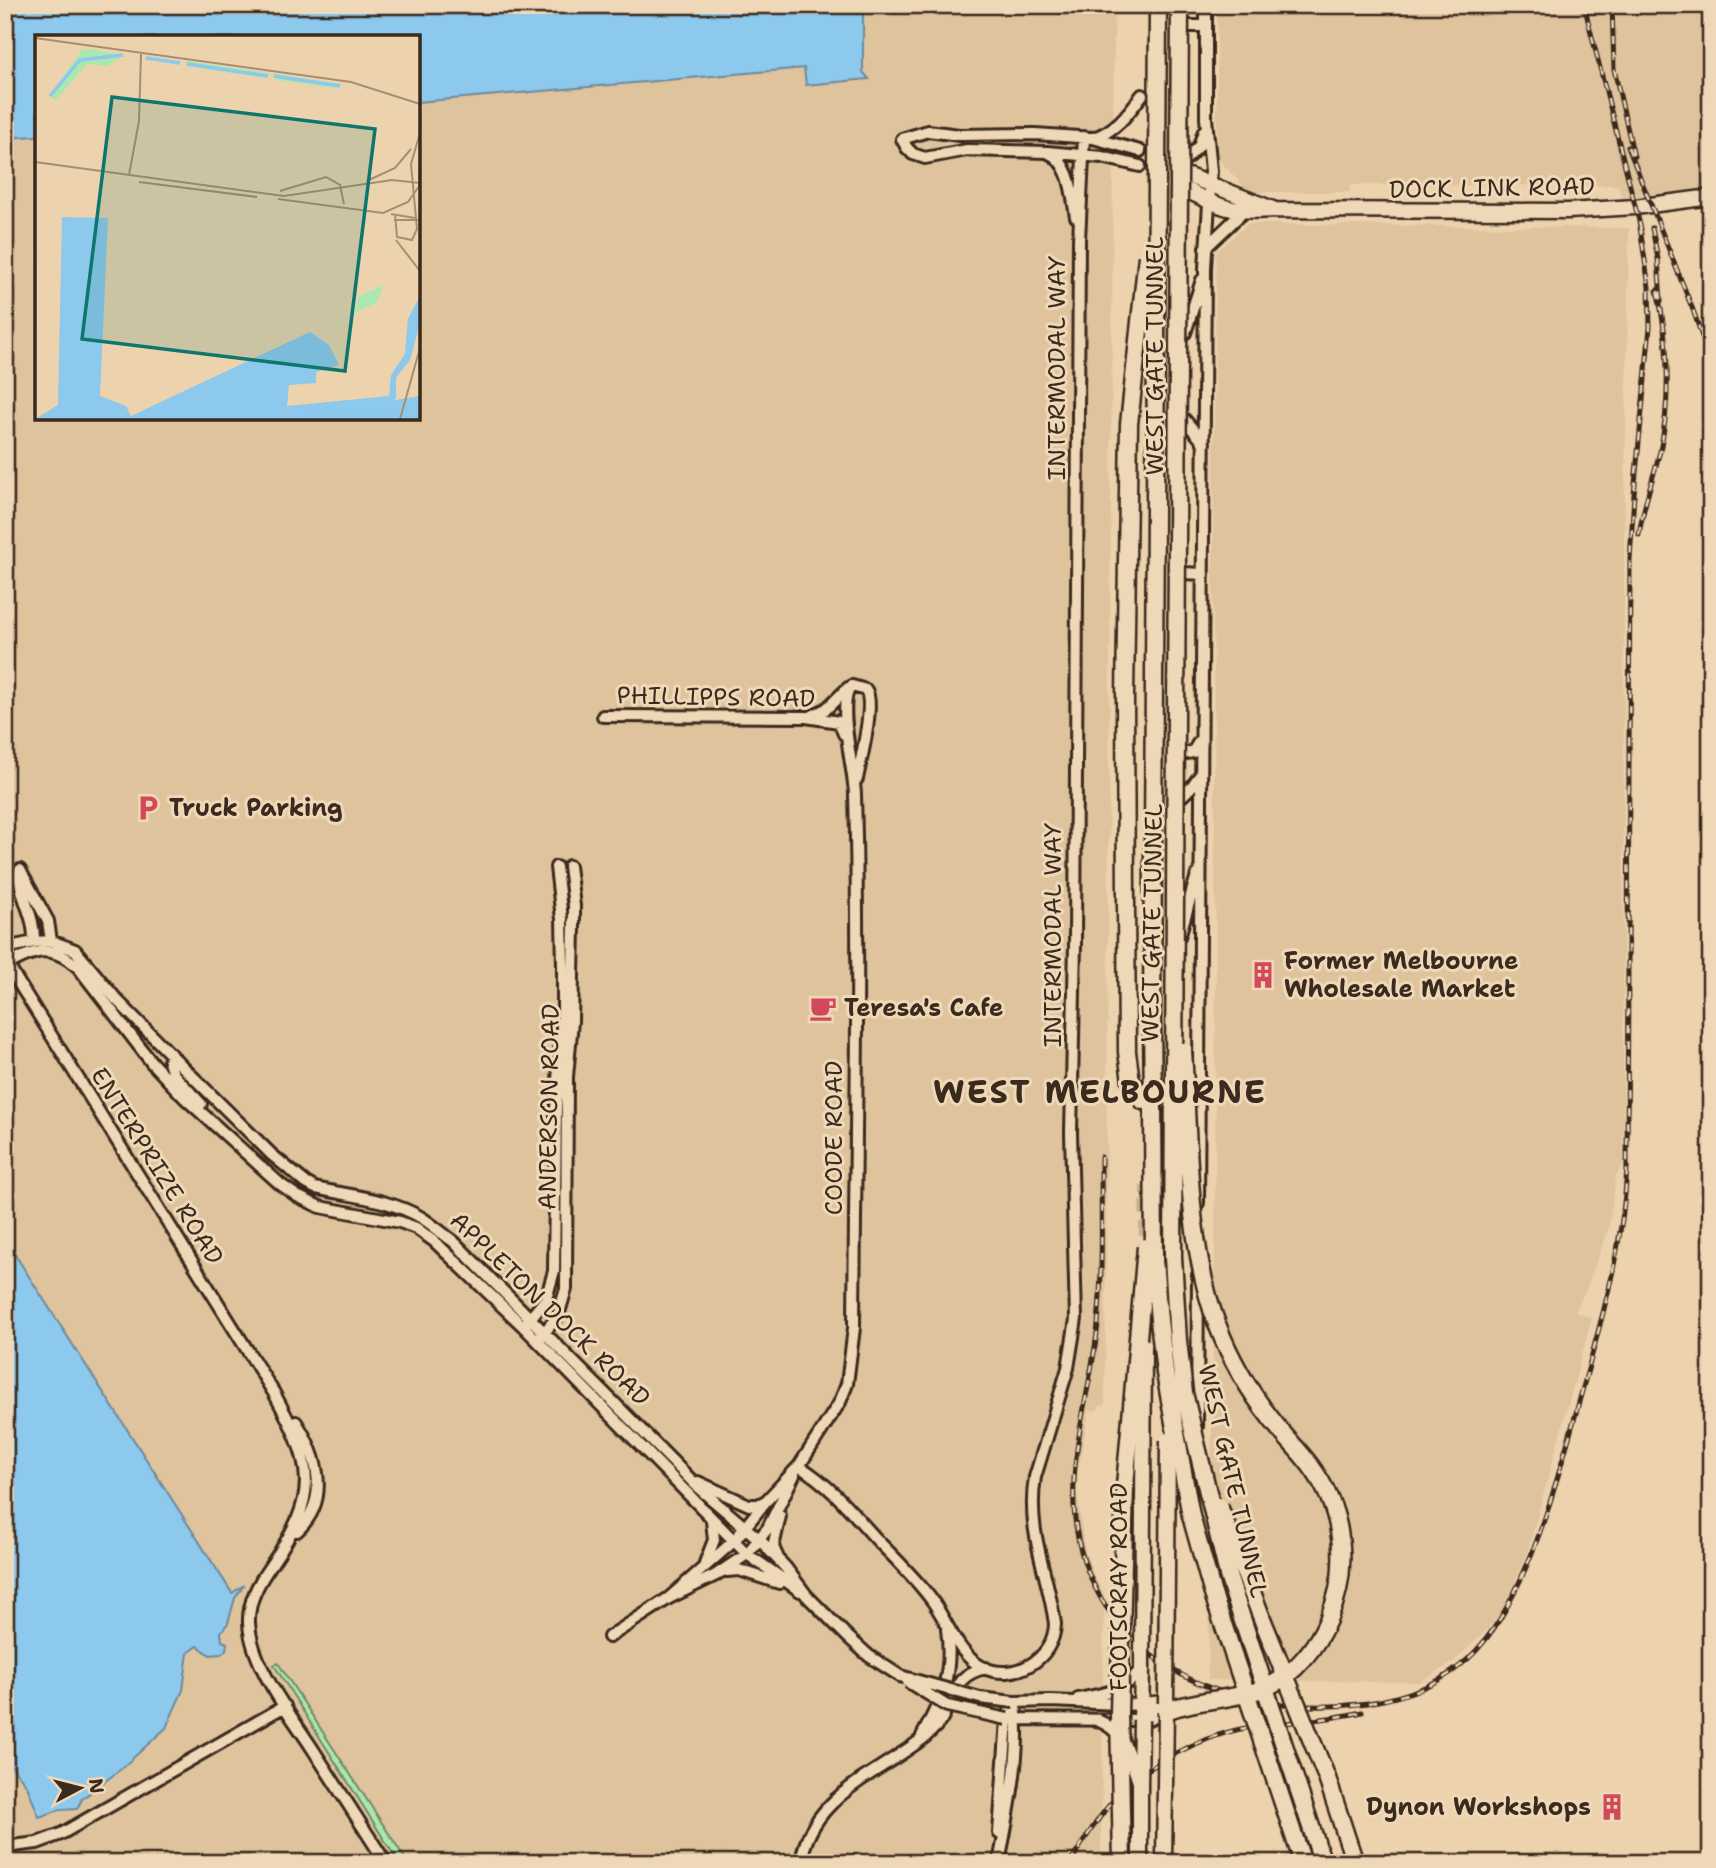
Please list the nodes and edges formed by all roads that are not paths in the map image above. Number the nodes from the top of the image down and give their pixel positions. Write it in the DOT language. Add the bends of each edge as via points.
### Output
graph roads {
  1 [pos="1158,5"];
  2 [pos="1180,5"];
  3 [pos="1187,5"];
  4 [pos="1206,5"];
  5 [pos="1187,26"];
  6 [pos="1206,26"];
  7 [pos="1142,95"];
  8 [pos="1206,118"];
  9 [pos="1088,138"];
  10 [pos="1140,151"];
  11 [pos="1047,152"];
  12 [pos="1083,154"];
  13 [pos="1140,166"];
  14 [pos="1186,175"];
  15 [pos="1156,184"];
  16 [pos="1209,194"];
  17 [pos="1711,197"];
  18 [pos="1274,210"];
  19 [pos="1243,212"];
  20 [pos="1079,240"];
  21 [pos="1206,248"];
  22 [pos="1205,268"];
  23 [pos="1185,333"];
  24 [pos="1185,420"];
  25 [pos="1203,443"];
  26 [pos="1183,573"];
  27 [pos="1203,574"];
  28 [pos="852,687"];
  29 [pos="603,716"];
  30 [pos="806,717"];
  31 [pos="1203,731"];
  32 [pos="1182,754"];
  33 [pos="1202,768"];
  34 [pos="855,792"];
  35 [pos="1182,796"];
  36 [pos="1201,848"];
  37 [pos="569,866"];
  38 [pos="556,867"];
  39 [pos="1177,938"];
  40 [pos="51,941"];
  41 [pos="34,942"];
  42 [pos="5,948"];
  43 [pos="6,963"];
  44 [pos="172,1055"];
  45 [pos="1148,1105"];
  46 [pos="235,1143"];
  47 [pos="1144,1311"];
  48 [pos="527,1322"];
  49 [pos="541,1336"];
  50 [pos="1194,1435"];
  51 [pos="1168,1440"];
  52 [pos="1197,1466"];
  53 [pos="798,1468"];
  54 [pos="687,1475"];
  55 [pos="789,1487"];
  56 [pos="766,1501"];
  57 [pos="709,1516"];
  58 [pos="745,1527"];
  59 [pos="760,1540"];
  60 [pos="734,1541"];
  61 [pos="747,1555"];
  62 [pos="780,1562"];
  63 [pos="704,1565"];
  64 [pos="720,1573"];
  65 [pos="805,1595"];
  66 [pos="669,1598"];
  67 [pos="946,1622"];
  68 [pos="610,1637"];
  69 [pos="1142,1667"];
  70 [pos="986,1668"];
  71 [pos="900,1676"];
  72 [pos="1065,1701"];
  73 [pos="1014,1702"];
  74 [pos="1140,1705"];
  75 [pos="285,1706"];
  76 [pos="1166,1707"];
  77 [pos="1012,1719"];
  78 [pos="1097,1720"];
  79 [pos="1140,1720"];
  80 [pos="914,1746"];
  81 [pos="1140,1788"];
  82 [pos="5,1847"];
  83 [pos="386,1863"];
  84 [pos="801,1863"];
  85 [pos="998,1863"];
  86 [pos="1122,1863"];
  87 [pos="1140,1863"];
  88 [pos="1164,1863"];
  89 [pos="1303,1863"];
  90 [pos="1323,1863"];
  91 [pos="1355,1863"];
  1 -- 15 [label="highway, WEST GATE TUNNEL, bridge"];
  2 -- 39 [label="highway, WEST GATE TUNNEL, bridge"];
  3 -- 5 [label="main road"];
  4 -- 6 [label="street"];
  5 -- 6 [label="street"];
  5 -- 14 [label="main road"];
  6 -- 8 [label="street"];
  7 -- 9 [label="street" via="1111,131"];
  8 -- 14 [label="street"];
  8 -- 16 [label="street"];
  9 -- 10 [label="street"];
  9 -- 11 [label="street" via="928,131 902,139 913,154 925,158 967,150"];
  9 -- 12 [label="street, INTERMODAL WAY"];
  11 -- 12 [label="street"];
  11 -- 20 [label="street, INTERMODAL WAY" via="1067,174"];
  12 -- 13 [label="street"];
  12 -- 20 [label="street, INTERMODAL WAY"];
  14 -- 16 [label="main road, DOCK LINK ROAD"];
  14 -- 23 [label="main road"];
  15 -- 45 [label="highway, WEST GATE TUNNEL, bridge"];
  15 -- 45 [label="highway, bridge" via="1129,424 1125,696 1127,1052 1131,1081"];
  16 -- 18 [label="main road, DOCK LINK ROAD"];
  16 -- 19 [label="main road, DOCK LINK ROAD"];
  16 -- 21 [label="street"];
  17 -- 18 [label="main road, DOCK LINK ROAD" via="1568,211"];
  18 -- 19 [label="main road, DOCK LINK ROAD"];
  19 -- 21 [label="street"];
  20 -- 70 [label="street, INTERMODAL WAY" via="1071,1133 1076,1318 1068,1368 1032,1494 1035,1540 1054,1611 1055,1634 1045,1654 1024,1668 999,1672"];
  21 -- 22 [label="street"];
  22 -- 23 [label="street"];
  22 -- 25 [label="street"];
  23 -- 24 [label="main road"];
  24 -- 25 [label="street"];
  24 -- 26 [label="main road"];
  25 -- 27 [label="street"];
  26 -- 27 [label="street"];
  26 -- 32 [label="main road"];
  27 -- 31 [label="street"];
  28 -- 30 [label="street" via="826,709"];
  28 -- 34 [label="street, COODE ROAD" via="847,691 844,712"];
  28 -- 34 [label="street, COODE ROAD" via="866,690 870,698"];
  29 -- 30 [label="street, PHILLIPPS ROAD"];
  30 -- 34 [label="street, PHILLIPPS ROAD" via="841,723"];
  31 -- 32 [label="street" via="1196,750"];
  31 -- 33 [label="street"];
  32 -- 35 [label="main road"];
  33 -- 35 [label="street" via="1199,779"];
  33 -- 36 [label="street"];
  34 -- 53 [label="street, COODE ROAD" via="851,1364 840,1402"];
  36 -- 39 [label="street" via="1198,874"];
  36 -- 52 [label="street"];
  37 -- 49 [label="street, ANDERSON ROAD" via="574,928 567,1077 566,1289 558,1316"];
  38 -- 48 [label="street, ANDERSON ROAD" via="564,967 555,1248 551,1287"];
  39 -- 50 [label="highway, WEST GATE TUNNEL, bridge" via="1173,1268 1184,1393"];
  39 -- 76 [label="highway, bridge" via="1193,1205 1206,1288 1243,1379 1331,1498 1342,1550 1331,1612 1316,1642 1293,1669 1269,1686 1231,1698"];
  40 -- 41 [label="street"];
  40 -- 41 [label="street" via="48,921 20,870"];
  40 -- 44 [label="street, APPLETON DOCK ROAD" via="75,950"];
  41 -- 42 [label="street"];
  43 -- 46 [label="street, APPLETON DOCK ROAD" via="40,951 70,960 152,1063"];
  43 -- 75 [label="street, ENTERPRIZE ROAD" via="274,1393 303,1454 307,1475 304,1498 290,1538 251,1599 248,1622 260,1664"];
  44 -- 46 [label="street" via="173,1074"];
  44 -- 48 [label="street, APPLETON DOCK ROAD" via="306,1184 391,1205 421,1218 453,1241"];
  45 -- 86 [label="highway, bridge" via="1147,1236 1125,1486 1119,1714"];
  45 -- 89 [label="highway, WEST GATE TUNNEL, bridge" via="1159,1320 1186,1492 1212,1591"];
  46 -- 48 [label="street, APPLETON DOCK ROAD" via="280,1184 320,1207 416,1228"];
  47 -- 69 [label="main road, FOOTSCRAY ROAD, bridge"];
  48 -- 49 [label="street, APPLETON DOCK ROAD"];
  49 -- 54 [label="street, APPLETON DOCK ROAD"];
  49 -- 57 [label="street, APPLETON DOCK ROAD"];
  50 -- 90 [label="highway, WEST GATE TUNNEL, bridge" via="1229,1579"];
  50 -- 91 [label="highway, bridge" via="1327,1778"];
  51 -- 76 [label="main road, FOOTSCRAY ROAD, bridge"];
  53 -- 55 [label="street, COODE ROAD"];
  53 -- 56 [label="street, COODE ROAD"];
  53 -- 67 [label="street" via="834,1492 914,1579"];
  54 -- 56 [label="street" via="749,1505"];
  54 -- 58 [label="street, APPLETON DOCK ROAD"];
  55 -- 59 [label="street, COODE ROAD"];
  55 -- 62 [label="street" via="773,1547"];
  56 -- 58 [label="street, COODE ROAD"];
  57 -- 60 [label="street, APPLETON DOCK ROAD"];
  57 -- 63 [label="street" via="714,1540"];
  58 -- 59 [label="street, APPLETON DOCK ROAD"];
  58 -- 60 [label="street, COODE ROAD"];
  59 -- 61 [label="street, COODE ROAD"];
  59 -- 62 [label="street, APPLETON DOCK ROAD"];
  60 -- 61 [label="street, APPLETON DOCK ROAD"];
  60 -- 63 [label="street, COODE ROAD"];
  61 -- 64 [label="street, COODE ROAD"];
  61 -- 65 [label="street, APPLETON DOCK ROAD"];
  62 -- 65 [label="street, APPLETON DOCK ROAD"];
  63 -- 66 [label="street, COODE ROAD"];
  64 -- 65 [label="street" via="738,1570"];
  64 -- 66 [label="street, COODE ROAD"];
  65 -- 71 [label="street, APPLETON DOCK ROAD" via="859,1648"];
  66 -- 68 [label="street, COODE ROAD"];
  67 -- 70 [label="street" via="968,1657"];
  67 -- 80 [label="street" via="950,1660 946,1683"];
  69 -- 72 [label="street" via="1122,1687"];
  69 -- 74 [label="main road, FOOTSCRAY ROAD"];
  70 -- 80 [label="street" via="960,1681 938,1724"];
  71 -- 73 [label="street, APPLETON DOCK ROAD, bridge" via="979,1698"];
  71 -- 77 [label="street, APPLETON DOCK ROAD, bridge" via="947,1706"];
  72 -- 73 [label="street, APPLETON DOCK ROAD"];
  72 -- 74 [label="street, APPLETON DOCK ROAD"];
  73 -- 77 [label="street"];
  74 -- 76 [label="main road, APPLETON DOCK ROAD"];
  74 -- 79 [label="main road, FOOTSCRAY ROAD"];
  75 -- 82 [label="street" via="61,1834"];
  75 -- 83 [label="street, ENTERPRIZE ROAD"];
  76 -- 79 [label="main road, APPLETON DOCK ROAD"];
  76 -- 88 [label="main road, FOOTSCRAY ROAD, bridge"];
  77 -- 78 [label="street, APPLETON DOCK ROAD"];
  77 -- 85 [label="street"];
  78 -- 79 [label="street, APPLETON DOCK ROAD, bridge"];
  78 -- 81 [label="street, bridge" via="1119,1734"];
  79 -- 81 [label="main road, FOOTSCRAY ROAD, bridge"];
  80 -- 84 [label="street" via="834,1799 809,1832"];
  81 -- 87 [label="main road, FOOTSCRAY ROAD"];
}
